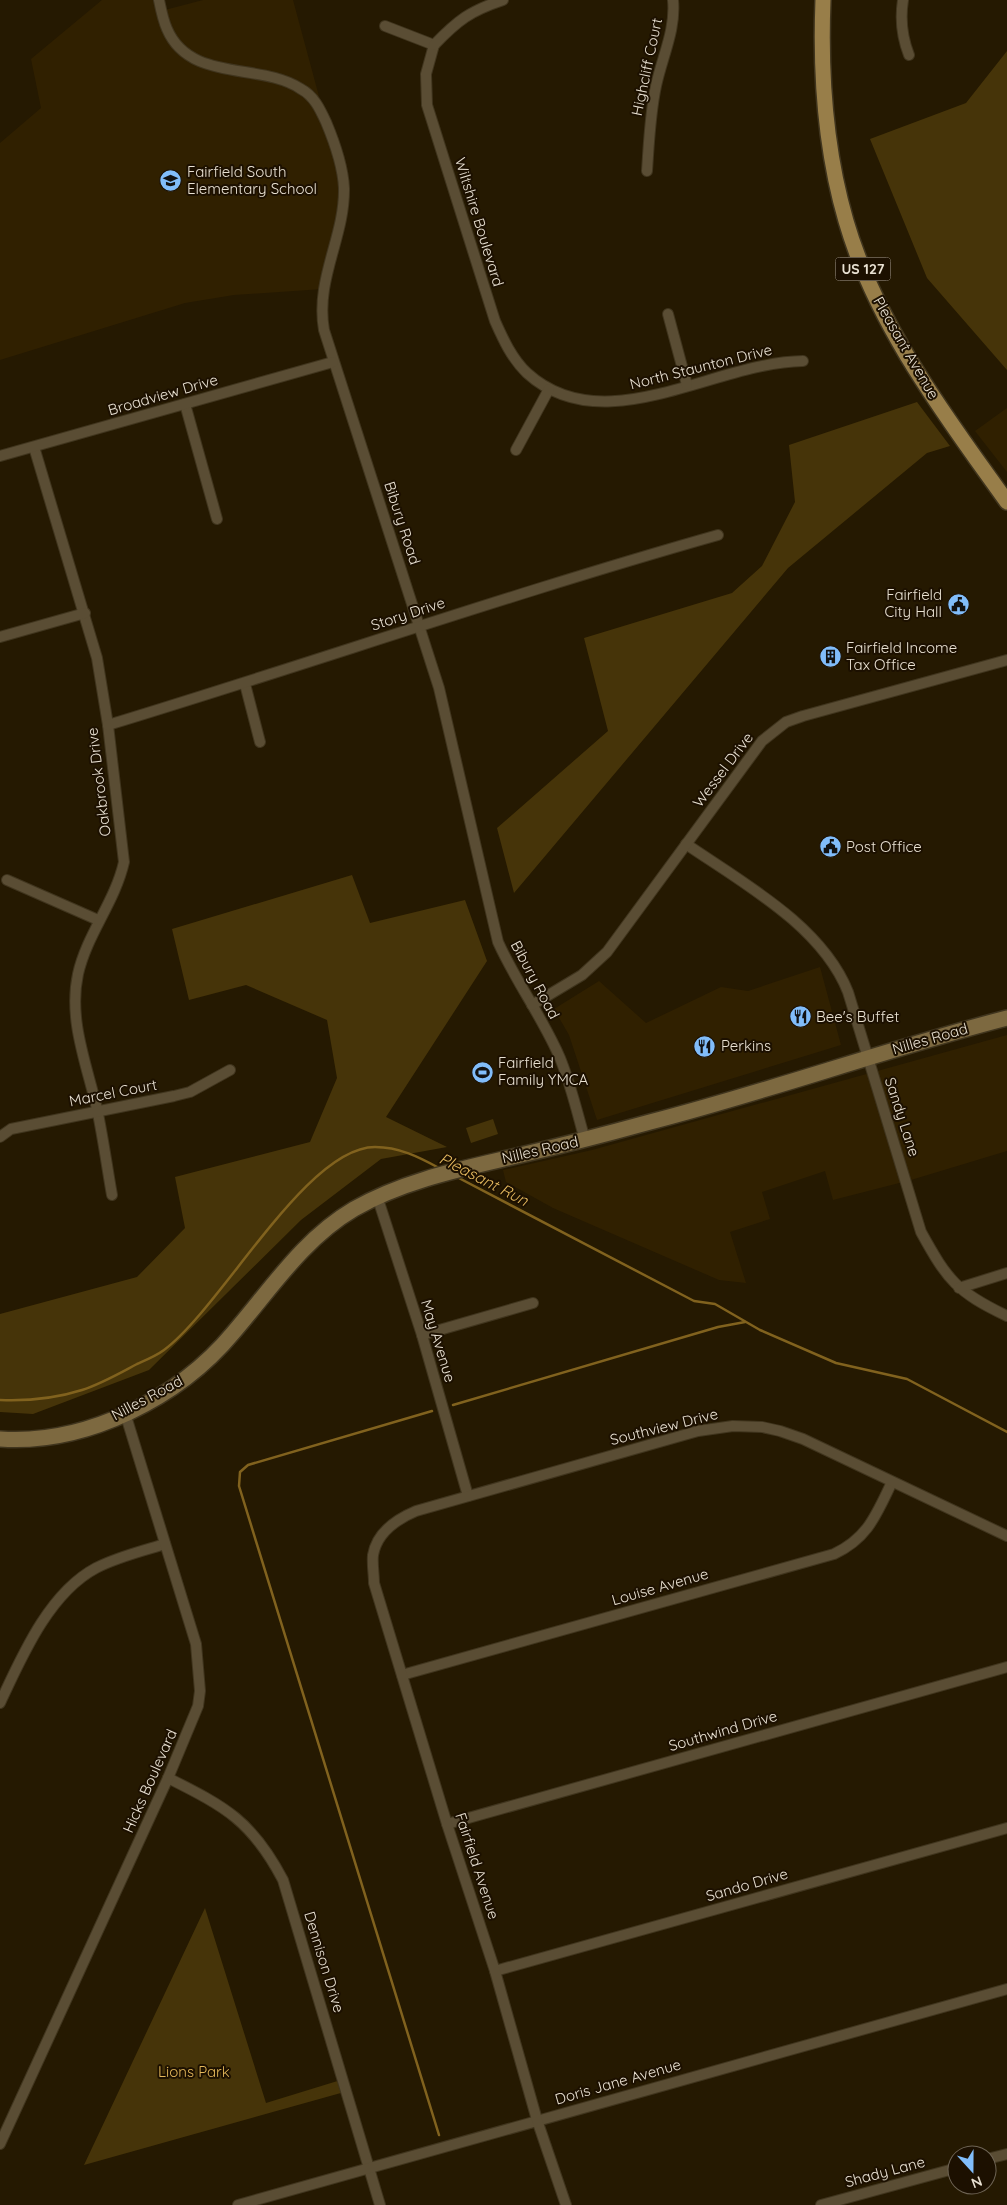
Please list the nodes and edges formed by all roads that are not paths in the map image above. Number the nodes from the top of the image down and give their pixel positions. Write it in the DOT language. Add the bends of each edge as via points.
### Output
graph roads {
  1 [pos="159,0"];
  2 [pos="503,0"];
  3 [pos="673,0"];
  4 [pos="823,0"];
  5 [pos="903,0"];
  6 [pos="385,26"];
  7 [pos="434,45"];
  8 [pos="910,55"];
  9 [pos="647,171"];
  10 [pos="668,314"];
  11 [pos="803,361"];
  12 [pos="333,362"];
  13 [pos="687,385"];
  14 [pos="549,389"];
  15 [pos="185,404"];
  16 [pos="34,447"];
  17 [pos="516,450"];
  18 [pos="0,456"];
  19 [pos="1007,502"];
  20 [pos="217,519"];
  21 [pos="718,535"];
  22 [pos="85,613"];
  23 [pos="419,625"];
  24 [pos="0,637"];
  25 [pos="1007,660"];
  26 [pos="244,684"];
  27 [pos="108,725"];
  28 [pos="260,742"];
  29 [pos="686,844"];
  30 [pos="7,880"];
  31 [pos="98,920"];
  32 [pos="532,1005"];
  33 [pos="1007,1018"];
  34 [pos="868,1058"];
  35 [pos="230,1070"];
  36 [pos="98,1111"];
  37 [pos="0,1137"];
  38 [pos="585,1140"];
  39 [pos="112,1195"];
  40 [pos="377,1196"];
  41 [pos="1007,1273"];
  42 [pos="959,1288"];
  43 [pos="533,1304"];
  44 [pos="1007,1316"];
  45 [pos="422,1335"];
  46 [pos="125,1413"];
  47 [pos="0,1439"];
  48 [pos="892,1482"];
  49 [pos="468,1496"];
  50 [pos="381,1536"];
  51 [pos="1007,1536"];
  52 [pos="165,1544"];
  53 [pos="1007,1667"];
  54 [pos="402,1675"];
  55 [pos="3,1689"];
  56 [pos="0,1703"];
  57 [pos="168,1778"];
  58 [pos="447,1824"];
  59 [pos="1007,1828"];
  60 [pos="495,1971"];
  61 [pos="1007,1989"];
  62 [pos="537,2120"];
  63 [pos="0,2144"];
  64 [pos="369,2168"];
  65 [pos="947,2171"];
  66 [pos="238,2205"];
  67 [pos="380,2205"];
  68 [pos="566,2205"];
  69 [pos="821,2205"];
  1 -- 12 [label="street, Bibury Road" via="167,31 180,48 205,63 282,80 302,89 317,103 324,117 344,189 320,311"];
  2 -- 7 [label="street" via="475,10 455,23"];
  3 -- 9 [label="street, Highcliff Court" via="674,17 651,113"];
  4 -- 19 [label="main road, Pleasant Avenue / US 127" via="825,114 835,177 854,246 882,310 914,366"];
  5 -- 8 [label="street" via="903,36"];
  6 -- 7 [label="street"];
  7 -- 14 [label="street, Wiltshire Boulevard" via="426,74 427,105 495,321 509,350 526,372"];
  10 -- 13 [label="street"];
  11 -- 13 [label="street, North Staunton Drive" via="782,362"];
  12 -- 15 [label="street, Broadview Drive"];
  12 -- 23 [label="street, Bibury Road"];
  13 -- 14 [label="street, North Staunton Drive" via="640,400 607,402 581,400"];
  14 -- 17 [label="street"];
  15 -- 16 [label="street, Broadview Drive"];
  15 -- 20 [label="street"];
  16 -- 18 [label="street, Broadview Drive"];
  16 -- 22 [label="street, Oakbrook Drive"];
  21 -- 23 [label="street, Story Drive"];
  22 -- 24 [label="street"];
  22 -- 27 [label="street, Oakbrook Drive" via="97,658"];
  23 -- 26 [label="street, Story Drive"];
  23 -- 32 [label="street, Bibury Road" via="439,688 498,942"];
  25 -- 29 [label="street, Wessel Drive" via="786,722 762,741"];
  26 -- 27 [label="street, Story Drive"];
  26 -- 28 [label="street"];
  27 -- 31 [label="street, Oakbrook Drive" via="124,862 120,881"];
  29 -- 32 [label="street, Wessel Drive" via="601,958 582,975"];
  29 -- 34 [label="street, Sandy Lane" via="790,918 824,949 844,982"];
  30 -- 31 [label="street"];
  31 -- 36 [label="street, Oakbrook Drive" via="78,973 74,1012"];
  32 -- 38 [label="street, Bibury Road" via="559,1058"];
  33 -- 34 [label="street, Nilles Road"];
  34 -- 38 [label="street, Nilles Road"];
  34 -- 42 [label="street, Sandy Lane" via="921,1232 938,1264"];
  35 -- 36 [label="street, Marcel Court" via="182,1094"];
  36 -- 37 [label="street, Marcel Court" via="12,1130"];
  36 -- 39 [label="street, Oakbrook Drive"];
  38 -- 40 [label="street, Nilles Road" via="481,1164"];
  40 -- 45 [label="street, May Avenue"];
  40 -- 46 [label="street, Nilles Road" via="326,1227 303,1249 232,1335 203,1364 164,1393"];
  41 -- 42 [label="street"];
  42 -- 44 [label="street, Sandy Lane" via="974,1300"];
  43 -- 45 [label="street"];
  45 -- 49 [label="street, May Avenue"];
  46 -- 47 [label="street, Nilles Road" via="90,1427 49,1436"];
  46 -- 52 [label="street, Hicks Boulevard"];
  48 -- 49 [label="street, Southview Drive" via="796,1436 762,1427 733,1426 698,1431"];
  48 -- 51 [label="street, Southview Drive"];
  48 -- 54 [label="street, Louise Avenue" via="868,1530 851,1546 834,1554"];
  49 -- 50 [label="street, Southview Drive" via="396,1520"];
  50 -- 54 [label="street, Fairfield Avenue" via="373,1554 374,1583"];
  52 -- 55 [label="street" via="113,1560 67,1588 47,1614"];
  52 -- 57 [label="street, Hicks Boulevard" via="196,1644 200,1691 194,1720"];
  53 -- 58 [label="street, Southwind Drive"];
  54 -- 58 [label="street, Fairfield Avenue"];
  55 -- 56 [label="street"];
  57 -- 63 [label="street, Hicks Boulevard"];
  57 -- 64 [label="street, Dennison Drive" via="214,1801 243,1822 283,1880"];
  58 -- 60 [label="street, Fairfield Avenue"];
  59 -- 60 [label="street, Sando Drive"];
  60 -- 62 [label="street, Fairfield Avenue"];
  61 -- 62 [label="street, Doris Jane Avenue"];
  62 -- 64 [label="street, Doris Jane Avenue"];
  62 -- 68 [label="street, Fairfield Avenue"];
  64 -- 66 [label="street, Doris Jane Avenue"];
  64 -- 67 [label="street, Dennison Drive"];
  65 -- 69 [label="street, Shady Lane"];
}
